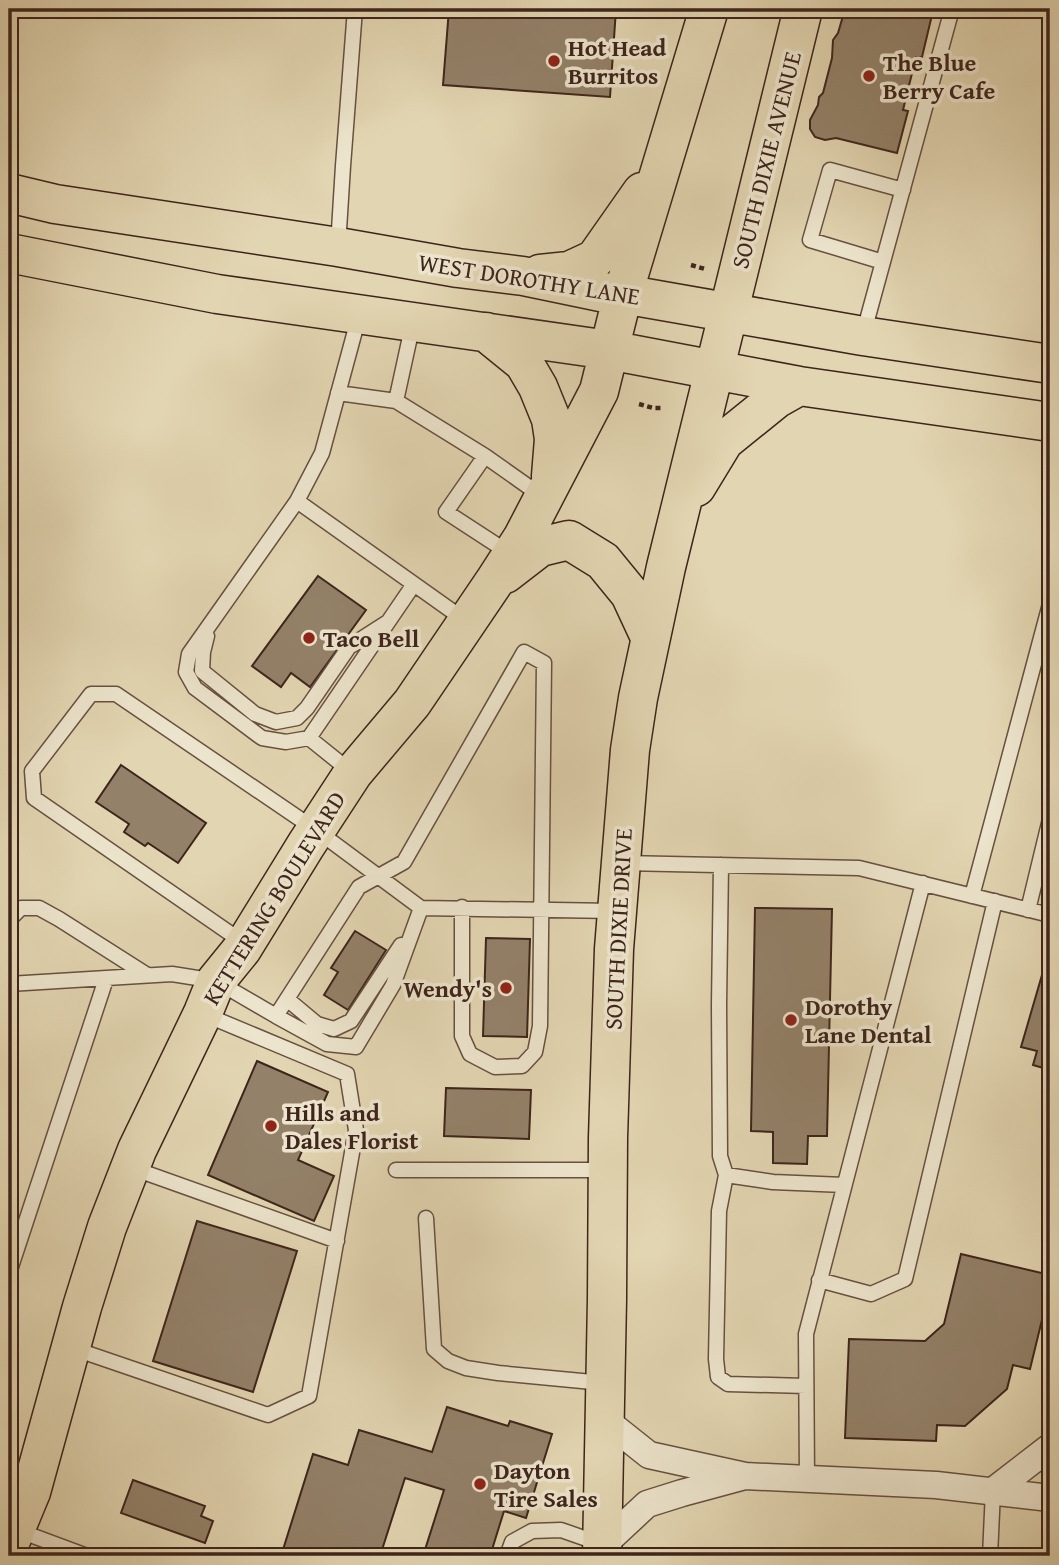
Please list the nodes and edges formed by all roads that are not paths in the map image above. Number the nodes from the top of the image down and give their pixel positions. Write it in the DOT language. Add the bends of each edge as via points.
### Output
graph roads {
  1 [pos="355,9"];
  2 [pos="709,9"];
  3 [pos="803,9"];
  4 [pos="952,9"];
  5 [pos="661,165"];
  6 [pos="903,190"];
  7 [pos="9,193"];
  8 [pos="338,247"];
  9 [pos="9,253"];
  10 [pos="883,262"];
  11 [pos="523,275"];
  12 [pos="623,294"];
  13 [pos="728,312"];
  14 [pos="359,314"];
  15 [pos="413,322"];
  16 [pos="485,332"];
  17 [pos="863,336"];
  18 [pos="609,350"];
  19 [pos="1050,364"];
  20 [pos="715,369"];
  21 [pos="799,386"];
  22 [pos="338,393"];
  23 [pos="396,401"];
  24 [pos="1050,422"];
  25 [pos="485,456"];
  26 [pos="547,490"];
  27 [pos="297,501"];
  28 [pos="678,515"];
  29 [pos="509,566"];
  30 [pos="414,584"];
  31 [pos="1050,604"];
  32 [pos="388,622"];
  33 [pos="467,622"];
  34 [pos="211,624"];
  35 [pos="650,638"];
  36 [pos="309,738"];
  37 [pos="353,773"];
  38 [pos="1050,819"];
  39 [pos="316,830"];
  40 [pos="621,863"];
  41 [pos="721,865"];
  42 [pos="378,877"];
  43 [pos="923,883"];
  44 [pos="972,896"];
  45 [pos="995,901"];
  46 [pos="462,907"];
  47 [pos="421,908"];
  48 [pos="542,909"];
  49 [pos="1028,910"];
  50 [pos="617,911"];
  51 [pos="1050,915"];
  52 [pos="9,920"];
  53 [pos="415,924"];
  54 [pos="245,944"];
  55 [pos="147,975"];
  56 [pos="106,979"];
  57 [pos="9,984"];
  58 [pos="210,997"];
  59 [pos="287,999"];
  60 [pos="276,1016"];
  61 [pos="130,1168"];
  62 [pos="396,1170"];
  63 [pos="608,1170"];
  64 [pos="726,1175"];
  65 [pos="844,1185"];
  66 [pos="426,1218"];
  67 [pos="337,1241"];
  68 [pos="10,1267"];
  69 [pos="819,1280"];
  70 [pos="71,1348"];
  71 [pos="806,1386"];
  72 [pos="606,1402"];
  73 [pos="1050,1447"];
  74 [pos="746,1476"];
  75 [pos="807,1479"];
  76 [pos="993,1491"];
  77 [pos="1050,1498"];
  78 [pos="14,1521"];
  79 [pos="603,1551"];
  80 [pos="87,1556"];
  81 [pos="507,1556"];
  82 [pos="990,1556"];
  1 -- 8 [label="lane"];
  2 -- 5 [label="main road"];
  3 -- 13 [label="main road, SOUTH DIXIE AVENUE"];
  4 -- 6 [label="lane"];
  5 -- 11 [label="main road" via="595,259 569,271"];
  5 -- 12 [label="main road"];
  6 -- 10 [label="lane"];
  6 -- 10 [label="lane" via="830,170 813,229 810,240"];
  7 -- 8 [label="main road, WEST DOROTHY LANE"];
  8 -- 11 [label="main road, WEST DOROTHY LANE"];
  9 -- 14 [label="main road" via="217,293"];
  10 -- 17 [label="lane"];
  11 -- 12 [label="main road, WEST DOROTHY LANE"];
  12 -- 13 [label="main road, WEST DOROTHY LANE"];
  12 -- 18 [label="main road, KETTERING BOULEVARD"];
  13 -- 17 [label="main road, WEST DOROTHY LANE"];
  13 -- 20 [label="main road, SOUTH DIXIE DRIVE"];
  14 -- 15 [label="main road"];
  14 -- 22 [label="lane"];
  15 -- 16 [label="main road"];
  15 -- 23 [label="lane"];
  16 -- 18 [label="main road"];
  16 -- 26 [label="main road" via="524,363 551,419 554,439"];
  17 -- 19 [label="main road, WEST DOROTHY LANE"];
  18 -- 20 [label="main road"];
  18 -- 26 [label="main road, KETTERING BOULEVARD" via="599,391"];
  20 -- 21 [label="main road"];
  20 -- 28 [label="main road, SOUTH DIXIE DRIVE"];
  21 -- 24 [label="main road"];
  21 -- 28 [label="main road" via="724,442"];
  22 -- 23 [label="lane"];
  22 -- 27 [label="lane" via="322,453"];
  23 -- 25 [label="lane"];
  25 -- 26 [label="lane"];
  25 -- 29 [label="lane" via="446,512"];
  26 -- 29 [label="main road, KETTERING BOULEVARD"];
  27 -- 30 [label="lane"];
  27 -- 34 [label="lane"];
  28 -- 35 [label="main road, SOUTH DIXIE DRIVE"];
  29 -- 33 [label="main road, KETTERING BOULEVARD"];
  29 -- 35 [label="main road" via="540,547 569,540 603,561 630,594"];
  30 -- 32 [label="lane"];
  30 -- 33 [label="lane"];
  31 -- 44 [label="lane"];
  32 -- 34 [label="lane" via="349,647 297,718 276,722 254,714 202,671"];
  32 -- 36 [label="lane"];
  33 -- 37 [label="main road, KETTERING BOULEVARD" via="412,703"];
  34 -- 36 [label="lane" via="189,654 186,672 195,688 262,738 286,742"];
  35 -- 40 [label="main road, SOUTH DIXIE DRIVE" via="631,750"];
  36 -- 37 [label="lane"];
  37 -- 39 [label="main road, KETTERING BOULEVARD"];
  38 -- 49 [label="lane"];
  39 -- 42 [label="lane"];
  39 -- 54 [label="main road, KETTERING BOULEVARD"];
  39 -- 54 [label="lane" via="116,694 91,694 32,771 34,798"];
  40 -- 41 [label="lane"];
  40 -- 50 [label="main road, SOUTH DIXIE DRIVE"];
  41 -- 43 [label="lane" via="859,868"];
  41 -- 64 [label="lane" via="720,1156"];
  42 -- 47 [label="lane"];
  42 -- 48 [label="lane" via="404,862 524,652 544,663"];
  42 -- 59 [label="lane" via="359,887"];
  43 -- 44 [label="lane"];
  43 -- 65 [label="lane"];
  44 -- 45 [label="lane"];
  45 -- 49 [label="lane"];
  45 -- 69 [label="lane" via="905,1279 871,1294"];
  46 -- 47 [label="lane"];
  46 -- 48 [label="lane"];
  46 -- 48 [label="lane" via="462,1036 470,1054 495,1067 522,1066 535,1052 540,1026"];
  47 -- 53 [label="lane"];
  48 -- 50 [label="lane"];
  49 -- 51 [label="lane"];
  50 -- 63 [label="main road, SOUTH DIXIE DRIVE"];
  52 -- 55 [label="lane" via="21,908 39,908"];
  53 -- 59 [label="lane" via="351,1021 334,1028 317,1024"];
  53 -- 60 [label="lane" via="393,985 356,1046 327,1044"];
  54 -- 58 [label="main road, KETTERING BOULEVARD"];
  55 -- 56 [label="lane"];
  55 -- 58 [label="lane" via="172,974"];
  56 -- 57 [label="lane"];
  56 -- 68 [label="lane"];
  58 -- 60 [label="lane"];
  58 -- 61 [label="main road, KETTERING BOULEVARD"];
  58 -- 67 [label="lane" via="347,1074 356,1130"];
  59 -- 60 [label="lane"];
  61 -- 67 [label="lane"];
  61 -- 70 [label="main road, KETTERING BOULEVARD"];
  62 -- 63 [label="lane"];
  63 -- 72 [label="main road, SOUTH DIXIE DRIVE"];
  64 -- 65 [label="lane"];
  64 -- 71 [label="lane" via="719,1211 718,1377 728,1384"];
  65 -- 69 [label="lane"];
  66 -- 72 [label="lane" via="434,1349 466,1368"];
  67 -- 70 [label="lane" via="309,1396 268,1415"];
  69 -- 71 [label="lane" via="806,1334"];
  70 -- 78 [label="main road, KETTERING BOULEVARD" via="31,1492"];
  71 -- 75 [label="lane"];
  72 -- 74 [label="street" via="649,1455"];
  72 -- 79 [label="main road, SOUTH DIXIE DRIVE"];
  73 -- 76 [label="street"];
  74 -- 75 [label="street"];
  74 -- 79 [label="street" via="647,1504"];
  75 -- 76 [label="street"];
  76 -- 77 [label="street"];
  76 -- 82 [label="lane"];
  78 -- 80 [label="lane"];
  79 -- 81 [label="lane" via="561,1530 532,1531 512,1542"];
}
